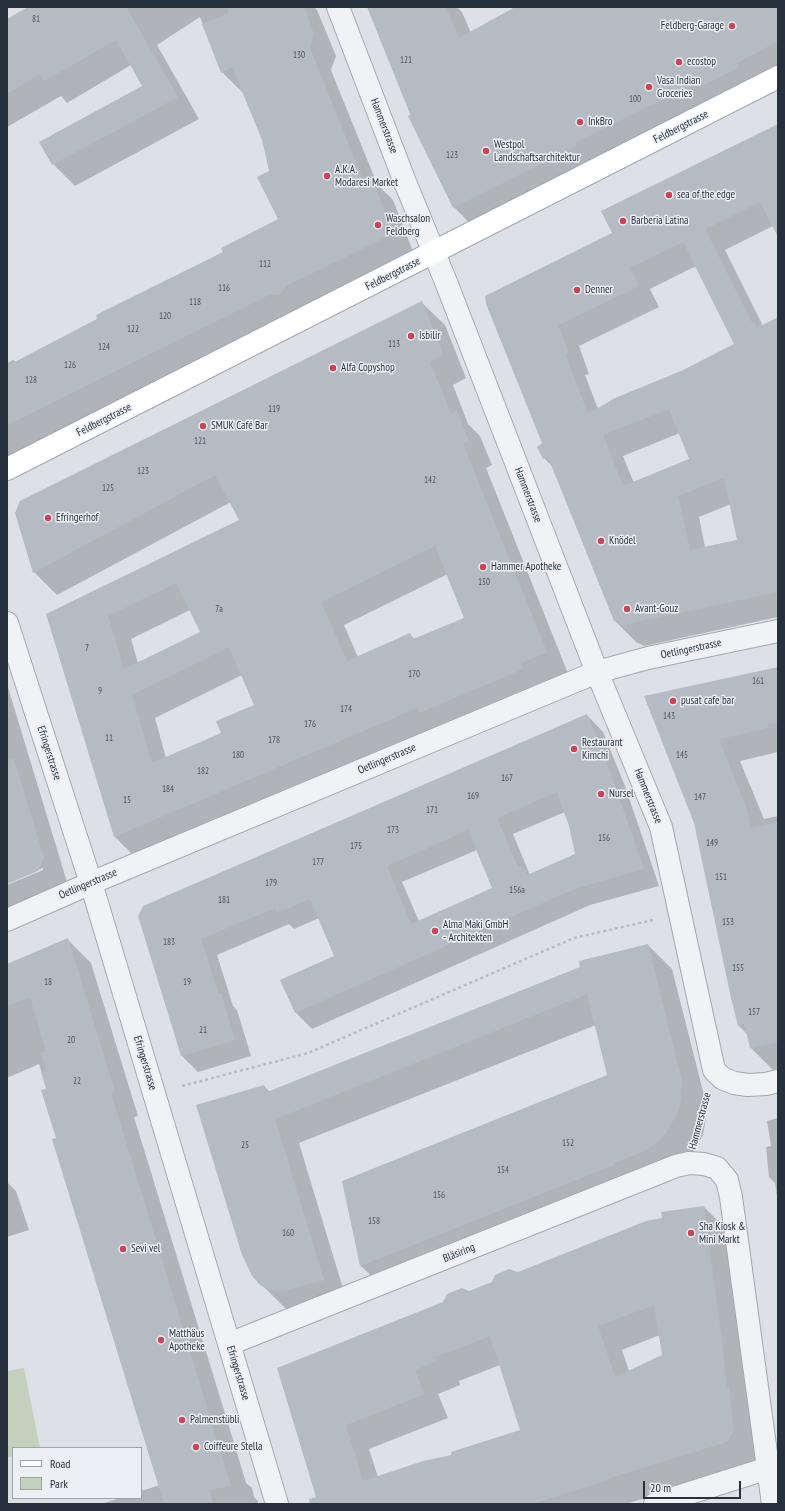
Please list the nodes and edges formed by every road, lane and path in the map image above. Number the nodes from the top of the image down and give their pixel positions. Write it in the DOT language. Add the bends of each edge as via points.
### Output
graph roads {
  1 [pos="338,7"];
  2 [pos="778,78"];
  3 [pos="434,253"];
  4 [pos="7,469"];
  5 [pos="7,623"];
  6 [pos="778,630"];
  7 [pos="597,672"];
  8 [pos="91,883"];
  9 [pos="681,914"];
  10 [pos="7,920"];
  11 [pos="714,1070"];
  12 [pos="778,1081"];
  13 [pos="154,1093"];
  14 [pos="689,1162"];
  15 [pos="229,1344"];
  16 [pos="773,1466"];
  17 [pos="277,1504"];
  18 [pos="655,1504"];
  19 [pos="773,1504"];
  1 -- 3 [label="street, Hammerstrasse"];
  2 -- 3 [label="main road, Feldbergstrasse"];
  3 -- 4 [label="main road, Feldbergstrasse"];
  3 -- 7 [label="street, Hammerstrasse"];
  5 -- 8 [label="street, Efringerstrasse"];
  6 -- 7 [label="street, Oetlingerstrasse" via="648,658"];
  7 -- 8 [label="street, Oetlingerstrasse"];
  7 -- 9 [label="street, Hammerstrasse" via="661,827"];
  8 -- 10 [label="street, Oetlingerstrasse"];
  8 -- 13 [label="street, Efringerstrasse"];
  9 -- 11 [label="street, Hammerstrasse"];
  9 -- 13 [label="path" via="574,938 308,1053"];
  11 -- 12 [label="street" via="722,1078 734,1083 748,1085"];
  11 -- 14 [label="path, Hammerstrasse"];
  13 -- 15 [label="street, Efringerstrasse"];
  14 -- 15 [label="street, Bläsiring"];
  14 -- 16 [label="street, Hammerstrasse" via="717,1168 727,1180"];
  15 -- 17 [label="street, Efringerstrasse"];
  16 -- 18 [label="street"];
  16 -- 19 [label="street, Hammerstrasse"];
}
